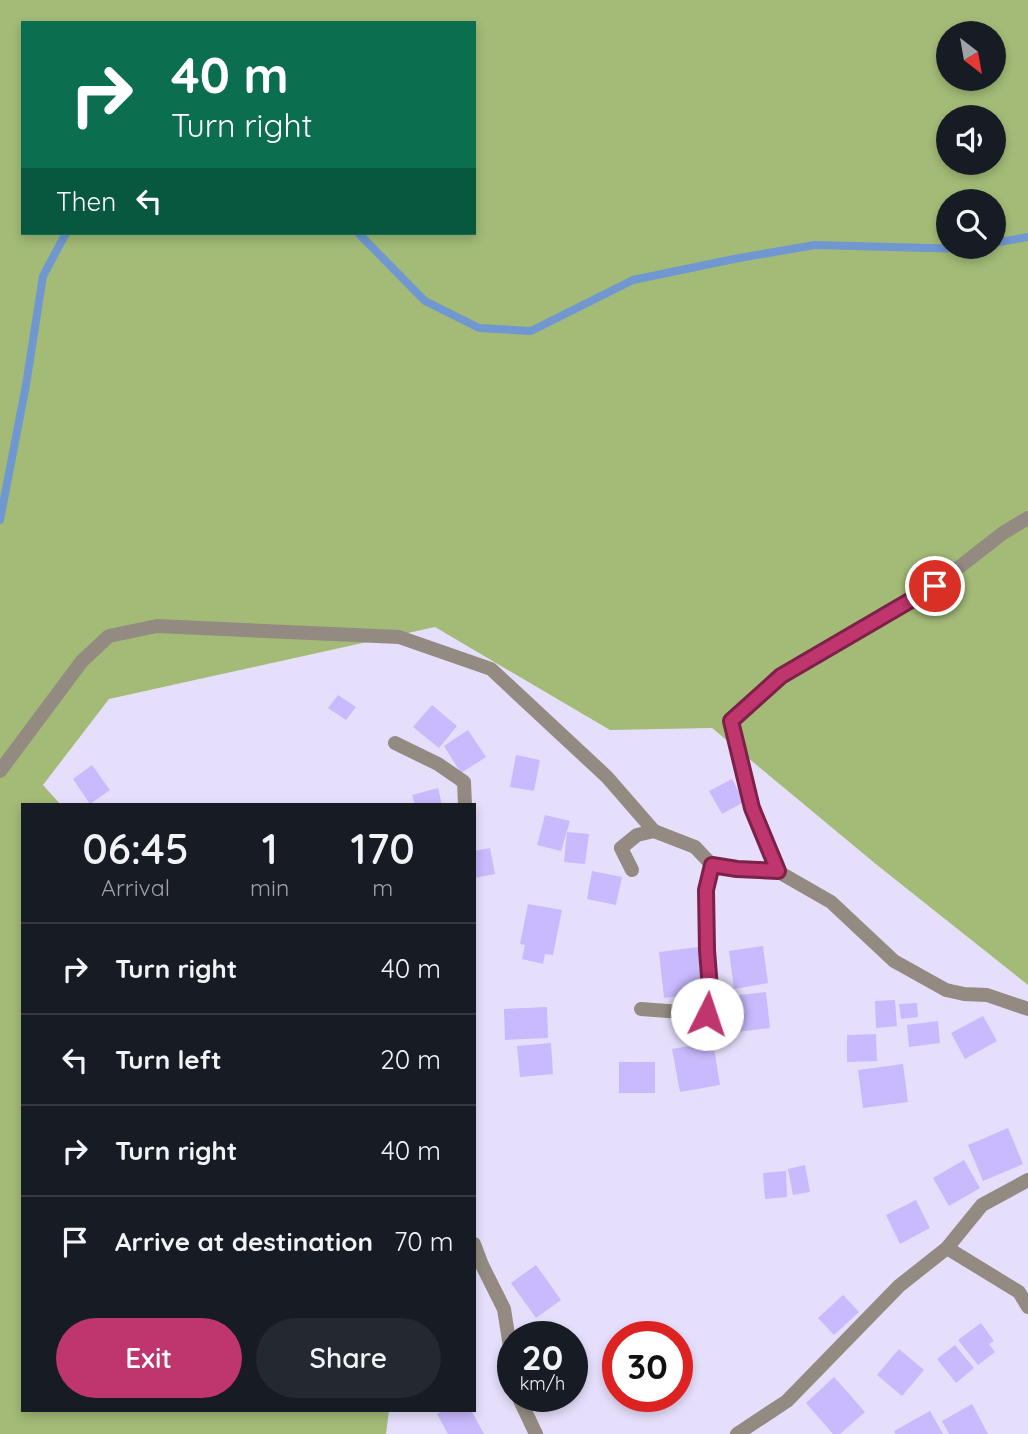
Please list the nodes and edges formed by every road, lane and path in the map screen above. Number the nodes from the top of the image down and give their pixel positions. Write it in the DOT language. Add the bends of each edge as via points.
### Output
graph roads {
  1 [pos="1028,518"];
  2 [pos="395,743"];
  3 [pos="0,771"];
  4 [pos="464,803"];
  5 [pos="654,831"];
  6 [pos="712,865"];
  7 [pos="632,870"];
  8 [pos="778,871"];
  9 [pos="641,1009"];
  10 [pos="1028,1009"];
  11 [pos="1028,1180"];
  12 [pos="947,1248"];
  13 [pos="476,1249"];
  14 [pos="1028,1307"];
  15 [pos="506,1321"];
  16 [pos="526,1412"];
  17 [pos="536,1434"];
  18 [pos="737,1434"];
  1 -- 8 [label="street" via="935,586 781,676 731,721 752,808"];
  2 -- 4 [label="street" via="464,782"];
  3 -- 5 [label="street" via="82,661 109,636 157,626 399,637 491,669 607,777"];
  5 -- 6 [label="street" via="695,847"];
  5 -- 7 [label="street" via="637,835 621,848"];
  6 -- 8 [label="street"];
  6 -- 9 [label="street" via="706,890 711,1002 707,1014"];
  8 -- 10 [label="street" via="831,902 894,961 946,990 987,995"];
  11 -- 12 [label="street" via="982,1205"];
  12 -- 14 [label="street" via="1019,1292"];
  12 -- 18 [label="street" via="899,1286 787,1401"];
  13 -- 15 [label="street"];
  16 -- 17 [label="street"];
}
